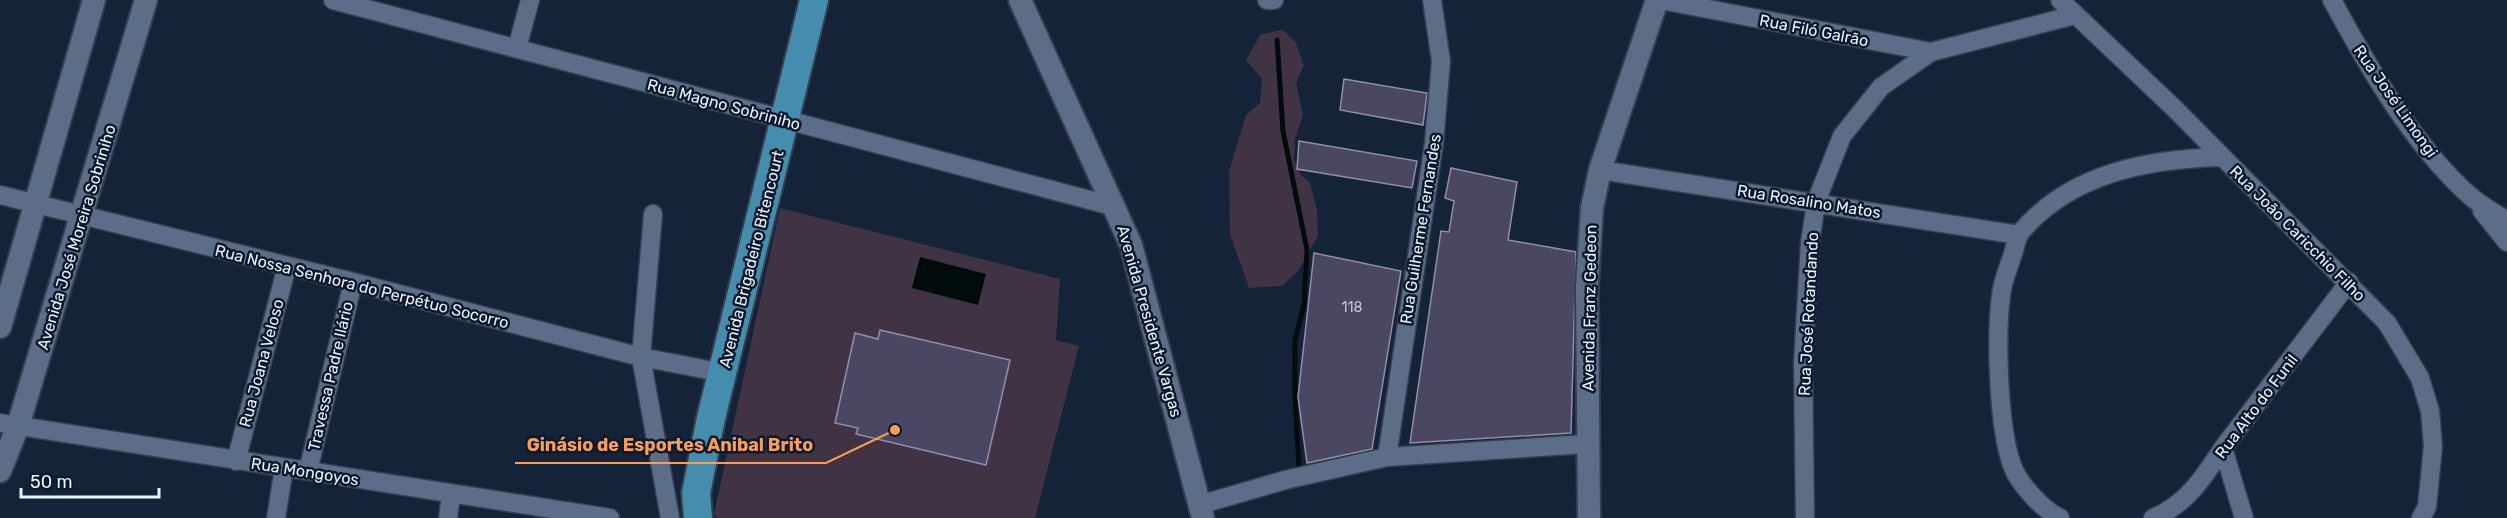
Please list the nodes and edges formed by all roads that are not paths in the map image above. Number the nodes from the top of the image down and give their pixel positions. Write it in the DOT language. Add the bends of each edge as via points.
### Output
graph roads {
  1 [pos="94,0"];
  2 [pos="146,0"];
  3 [pos="333,0"];
  4 [pos="530,0"];
  5 [pos="814,0"];
  6 [pos="1020,0"];
  7 [pos="1267,0"];
  8 [pos="1274,0"];
  9 [pos="1432,0"];
  10 [pos="1659,0"];
  11 [pos="2060,0"];
  12 [pos="2332,0"];
  13 [pos="2075,15"];
  14 [pos="517,48"];
  15 [pos="1930,52"];
  16 [pos="785,120"];
  17 [pos="2221,157"];
  18 [pos="1600,170"];
  19 [pos="0,195"];
  20 [pos="2469,196"];
  21 [pos="1816,202"];
  22 [pos="36,204"];
  23 [pos="1116,207"];
  24 [pos="653,214"];
  25 [pos="82,217"];
  26 [pos="2507,221"];
  27 [pos="2019,235"];
  28 [pos="2507,242"];
  29 [pos="286,266"];
  30 [pos="353,282"];
  31 [pos="2349,282"];
  32 [pos="0,327"];
  33 [pos="641,357"];
  34 [pos="724,372"];
  35 [pos="9,425"];
  36 [pos="1587,444"];
  37 [pos="2223,448"];
  38 [pos="1387,457"];
  39 [pos="236,460"];
  40 [pos="284,468"];
  41 [pos="0,471"];
  42 [pos="308,471"];
  43 [pos="451,495"];
  44 [pos="1201,511"];
  45 [pos="2056,517"];
  46 [pos="276,518"];
  47 [pos="448,518"];
  48 [pos="610,518"];
  49 [pos="670,518"];
  50 [pos="698,518"];
  51 [pos="1589,518"];
  52 [pos="1805,518"];
  53 [pos="2153,518"];
  54 [pos="2244,518"];
  55 [pos="2421,518"];
  1 -- 22 [label="street"];
  2 -- 25 [label="street, Avenida José Moreira Sobriniho"];
  3 -- 14 [label="street, Rua Magno Sobriniho"];
  4 -- 14 [label="street"];
  5 -- 16 [label="main road, Avenida Brigadeiro Bitencourt"];
  6 -- 23 [label="street, Avenida Presidente Vargas"];
  7 -- 8 [label="street"];
  9 -- 38 [label="street, Rua Guilherme Fernandes" via="1441,61 1434,143"];
  10 -- 15 [label="street, Rua Filó Galrão"];
  10 -- 18 [label="street, Avenida Franz Gedeon"];
  11 -- 13 [label="street, Rua João Caricchio Filho"];
  12 -- 20 [label="street, Rua José Limongi" via="2365,61 2432,155"];
  13 -- 15 [label="street, Rua José Rotandando"];
  13 -- 17 [label="street, Rua João Caricchio Filho"];
  14 -- 16 [label="street, Rua Magno Sobriniho"];
  15 -- 21 [label="street, Rua José Rotandando" via="1881,87 1842,136"];
  16 -- 23 [label="street, Rua Magno Sobriniho"];
  16 -- 34 [label="main road, Avenida Brigadeiro Bitencourt"];
  17 -- 27 [label="street" via="2168,161 2102,174 2058,199"];
  17 -- 31 [label="street, Rua João Caricchio Filho"];
  18 -- 21 [label="street, Rua Rosalino Matos"];
  18 -- 36 [label="street, Avenida Franz Gedeon" via="1592,208 1587,286"];
  19 -- 22 [label="street, Rua Nossa Senhora do Perpétuo Socorro"];
  20 -- 26 [label="street, Rua José Limongi"];
  20 -- 28 [label="street, Rua José Limongi"];
  21 -- 27 [label="street, Rua Rosalino Matos"];
  21 -- 52 [label="street, Rua José Rotandando" via="1803,363"];
  22 -- 25 [label="street, Rua Nossa Senhora do Perpétuo Socorro"];
  22 -- 32 [label="street"];
  23 -- 44 [label="street, Avenida Presidente Vargas" via="1145,292"];
  24 -- 33 [label="street"];
  25 -- 29 [label="street, Rua Nossa Senhora do Perpétuo Socorro"];
  25 -- 35 [label="street, Avenida José Moreira Sobriniho"];
  27 -- 45 [label="street" via="2002,290 2002,411 2012,466 2029,491"];
  29 -- 30 [label="street, Rua Nossa Senhora do Perpétuo Socorro"];
  29 -- 39 [label="street, Rua Joana Veloso"];
  30 -- 33 [label="street, Rua Nossa Senhora do Perpétuo Socorro"];
  30 -- 42 [label="street, Travessa Padre Ilário"];
  31 -- 37 [label="street, Rua Alto do Funil"];
  31 -- 55 [label="street, Rua João Caricchio Filho" via="2387,323 2420,378 2427,400 2433,446 2427,507"];
  33 -- 34 [label="street, Rua Nossa Senhora do Perpétuo Socorro"];
  33 -- 49 [label="street"];
  34 -- 50 [label="main road, Avenida Brigadeiro Bitencourt" via="696,493"];
  35 -- 39 [label="street, Rua Mongoyos"];
  35 -- 41 [label="street, Avenida José Moreira Sobriniho"];
  36 -- 38 [label="street"];
  36 -- 51 [label="street, Avenida Franz Gedeon"];
  37 -- 53 [label="street, Rua Alto do Funil" via="2179,504"];
  37 -- 54 [label="street"];
  38 -- 44 [label="street" via="1285,480"];
  39 -- 40 [label="street, Rua Mongoyos"];
  40 -- 42 [label="street, Rua Mongoyos"];
  40 -- 46 [label="street"];
  42 -- 43 [label="street, Rua Mongoyos"];
  43 -- 47 [label="street"];
  43 -- 48 [label="street, Rua Mongoyos"];
}
